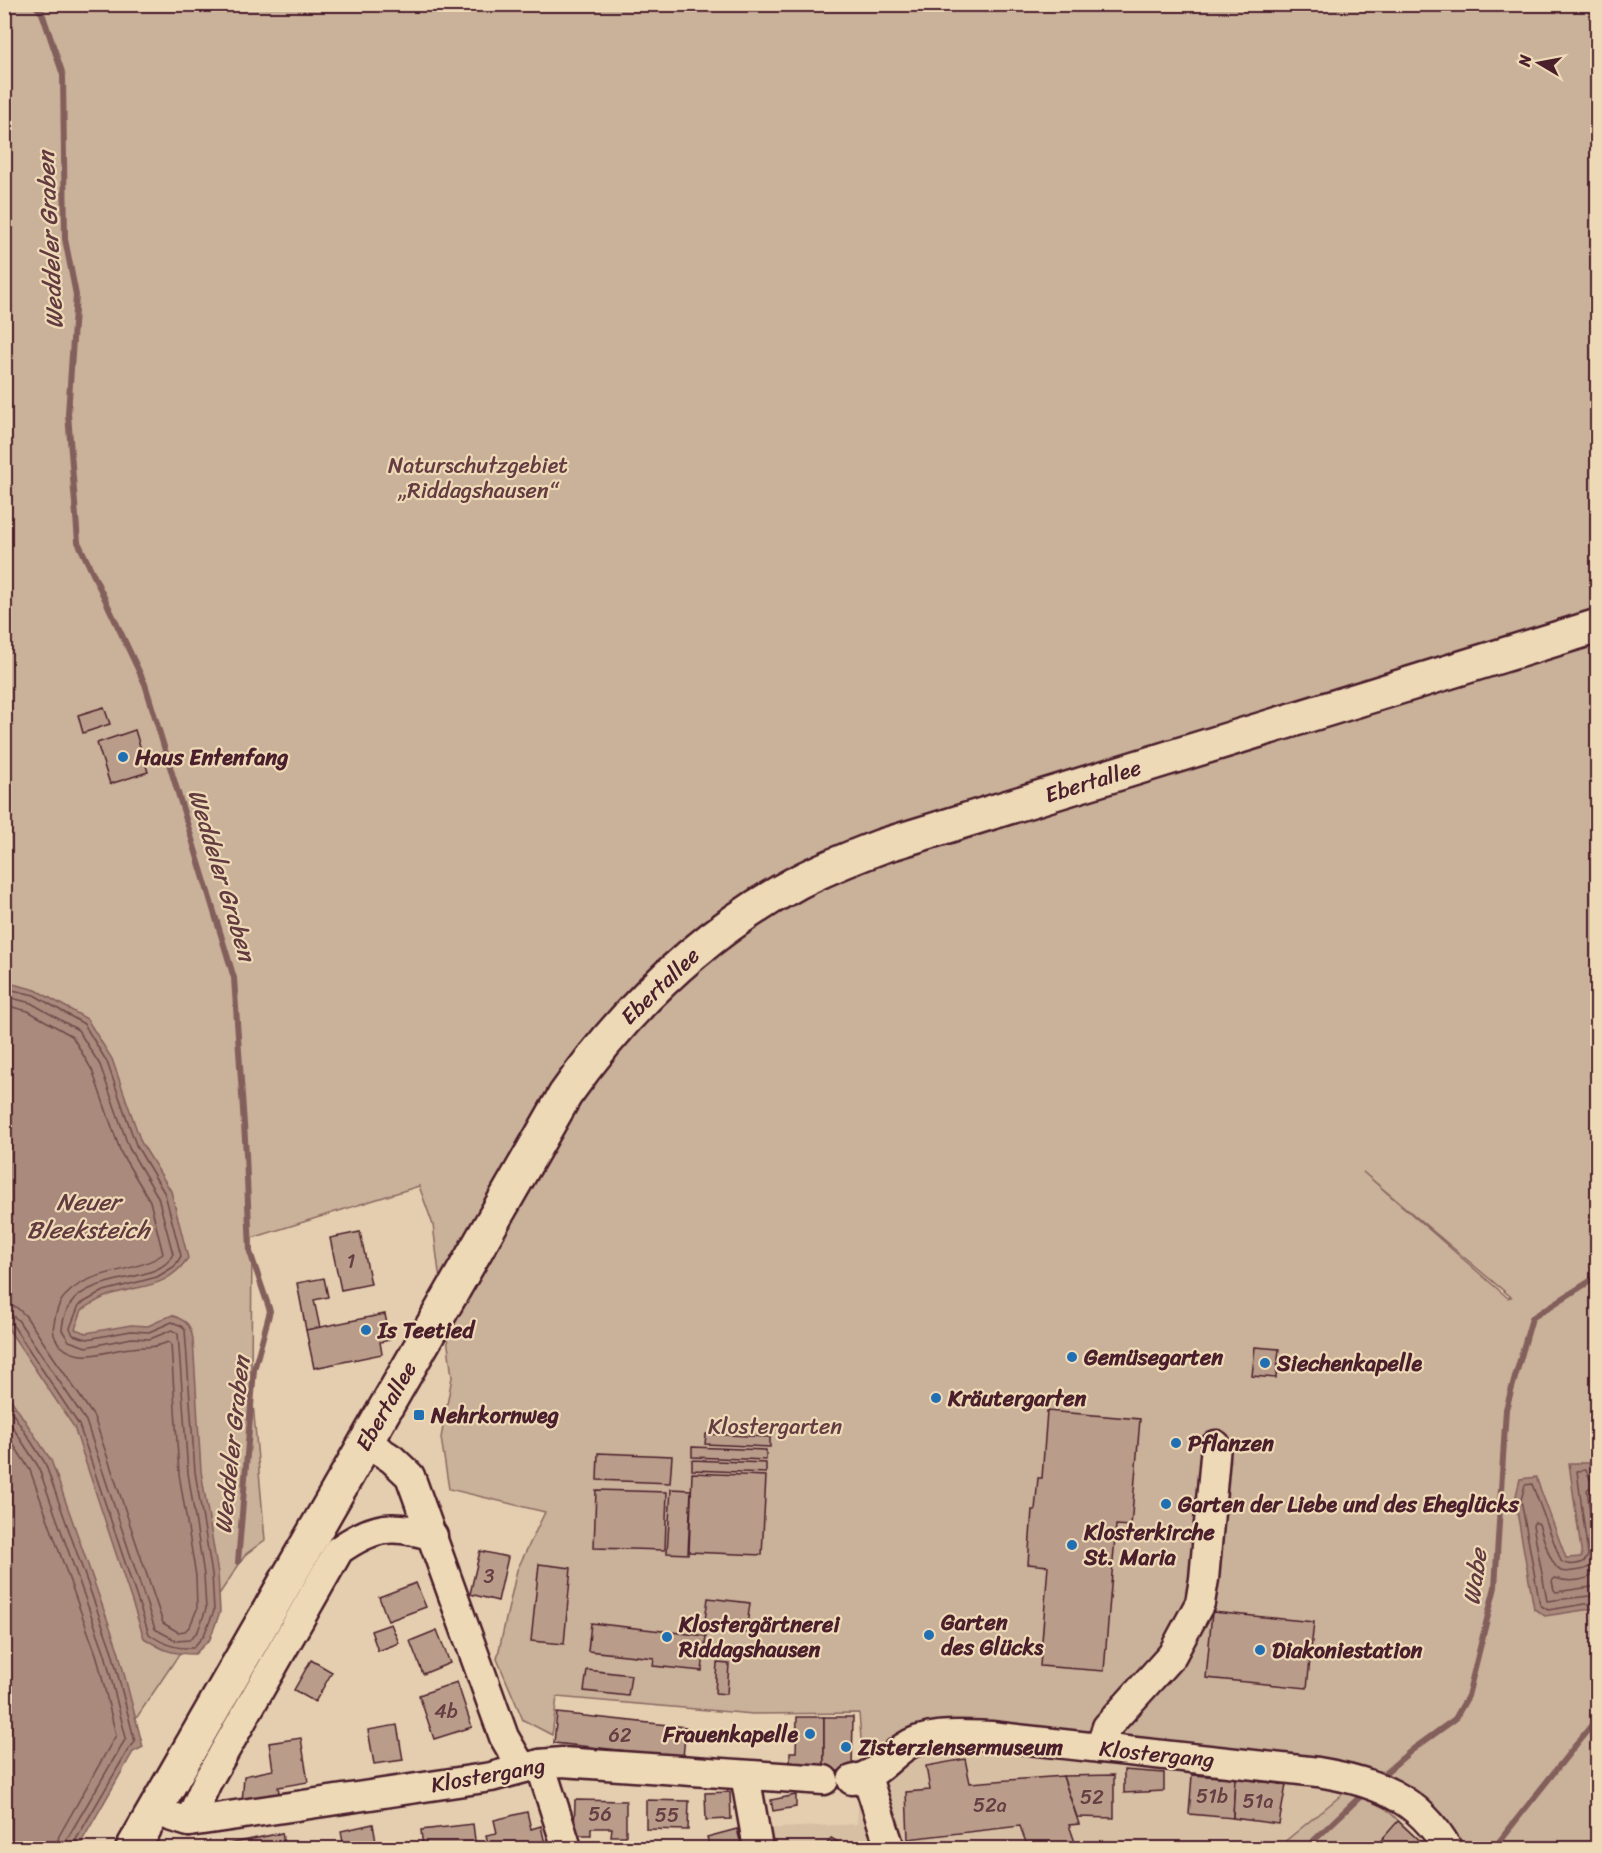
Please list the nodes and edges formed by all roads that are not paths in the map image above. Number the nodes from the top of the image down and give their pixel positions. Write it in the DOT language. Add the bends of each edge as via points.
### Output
graph roads {
  1 [pos="1598,626"];
  2 [pos="366,1442"];
  3 [pos="1216,1445"];
  4 [pos="433,1536"];
  5 [pos="1100,1748"];
  6 [pos="531,1766"];
  7 [pos="745,1775"];
  8 [pos="824,1780"];
  9 [pos="156,1809"];
  10 [pos="189,1822"];
  11 [pos="133,1848"];
  12 [pos="567,1848"];
  13 [pos="758,1848"];
  14 [pos="890,1848"];
  15 [pos="1447,1848"];
  1 -- 2 [label="main road, Ebertallee" via="916,834 834,865 755,908 668,974 588,1063 544,1130"];
  2 -- 4 [label="street" via="410,1476"];
  2 -- 9 [label="main road, Ebertallee"];
  3 -- 5 [label="street" via="1200,1603 1172,1655 1107,1727"];
  4 -- 6 [label="street" via="504,1737"];
  4 -- 10 [label="street" via="408,1528 379,1529 360,1535 339,1550 210,1777"];
  5 -- 14 [label="street, Klostergang" via="991,1737 938,1737 905,1747 860,1778"];
  5 -- 15 [label="street, Klostergang" via="1318,1772 1375,1786 1407,1803"];
  6 -- 7 [label="street, Klostergang" via="562,1762"];
  6 -- 10 [label="street, Klostergang" via="491,1777"];
  6 -- 12 [label="street"];
  7 -- 8 [label="street, Klostergang"];
  7 -- 13 [label="street"];
  9 -- 10 [label="street, Klostergang"];
  9 -- 11 [label="main road, Ebertallee"];
}
